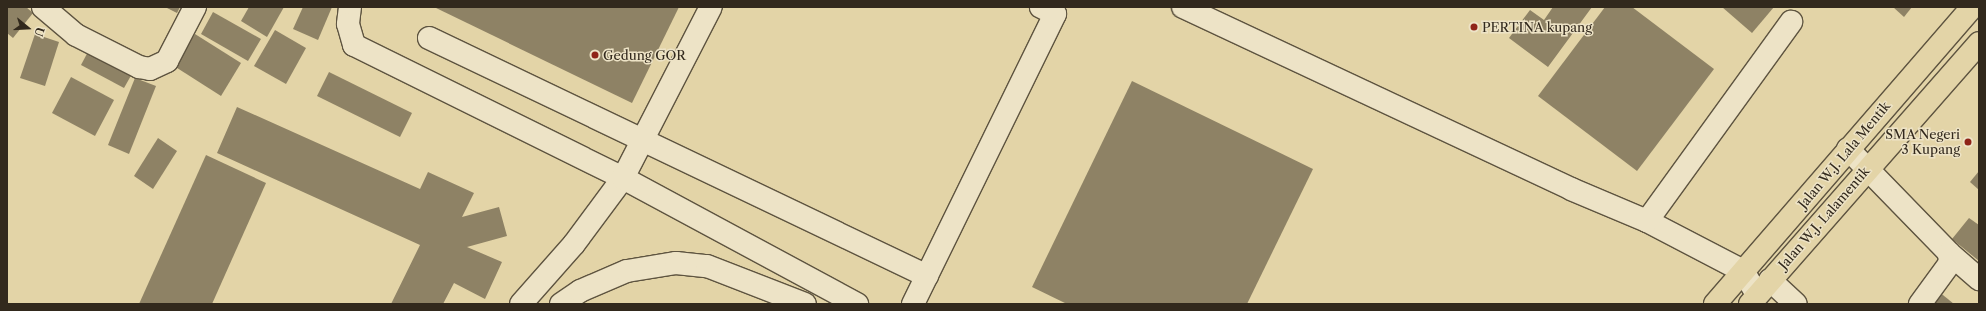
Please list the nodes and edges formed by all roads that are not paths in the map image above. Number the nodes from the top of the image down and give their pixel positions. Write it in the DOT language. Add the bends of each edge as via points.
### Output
graph roads {
  1 [pos="43,7"];
  2 [pos="195,7"];
  3 [pos="350,7"];
  4 [pos="711,7"];
  5 [pos="1041,7"];
  6 [pos="1183,7"];
  7 [pos="1972,7"];
  8 [pos="1791,22"];
  9 [pos="429,38"];
  10 [pos="1979,43"];
  11 [pos="644,138"];
  12 [pos="1848,149"];
  13 [pos="1867,169"];
  14 [pos="623,178"];
  15 [pos="1647,221"];
  16 [pos="1949,253"];
  17 [pos="1743,271"];
  18 [pos="927,276"];
  19 [pos="1979,279"];
  20 [pos="1759,293"];
  21 [pos="521,304"];
  22 [pos="561,304"];
  23 [pos="804,304"];
  24 [pos="857,304"];
  25 [pos="913,304"];
  26 [pos="1715,304"];
  27 [pos="1796,304"];
  28 [pos="1920,304"];
  1 -- 2 [label="street" via="76,34 139,67 150,69 167,61"];
  3 -- 14 [label="street" via="348,24 354,45"];
  4 -- 11 [label="street"];
  5 -- 18 [label="street" via="1055,14"];
  6 -- 15 [label="street" via="1571,189"];
  7 -- 12 [label="main road, Jalan W.J. Lala Mentik"];
  8 -- 15 [label="street"];
  9 -- 11 [label="street"];
  10 -- 13 [label="main road, Jalan W.J. Lalamentik"];
  11 -- 14 [label="street"];
  11 -- 18 [label="street"];
  12 -- 13 [label="street"];
  12 -- 17 [label="main road, Jalan W.J. Lala Mentik"];
  13 -- 16 [label="street"];
  13 -- 20 [label="main road, Jalan W.J. Lalamentik"];
  14 -- 21 [label="street" via="574,244"];
  14 -- 24 [label="street"];
  15 -- 17 [label="street"];
  16 -- 19 [label="street"];
  16 -- 28 [label="street" via="1950,263"];
  17 -- 20 [label="street"];
  17 -- 26 [label="main road, Jalan W.J. Lala Mentik"];
  18 -- 25 [label="street"];
  20 -- 27 [label="street"];
  22 -- 23 [label="street" via="580,291 627,271 676,263 707,266"];
}
